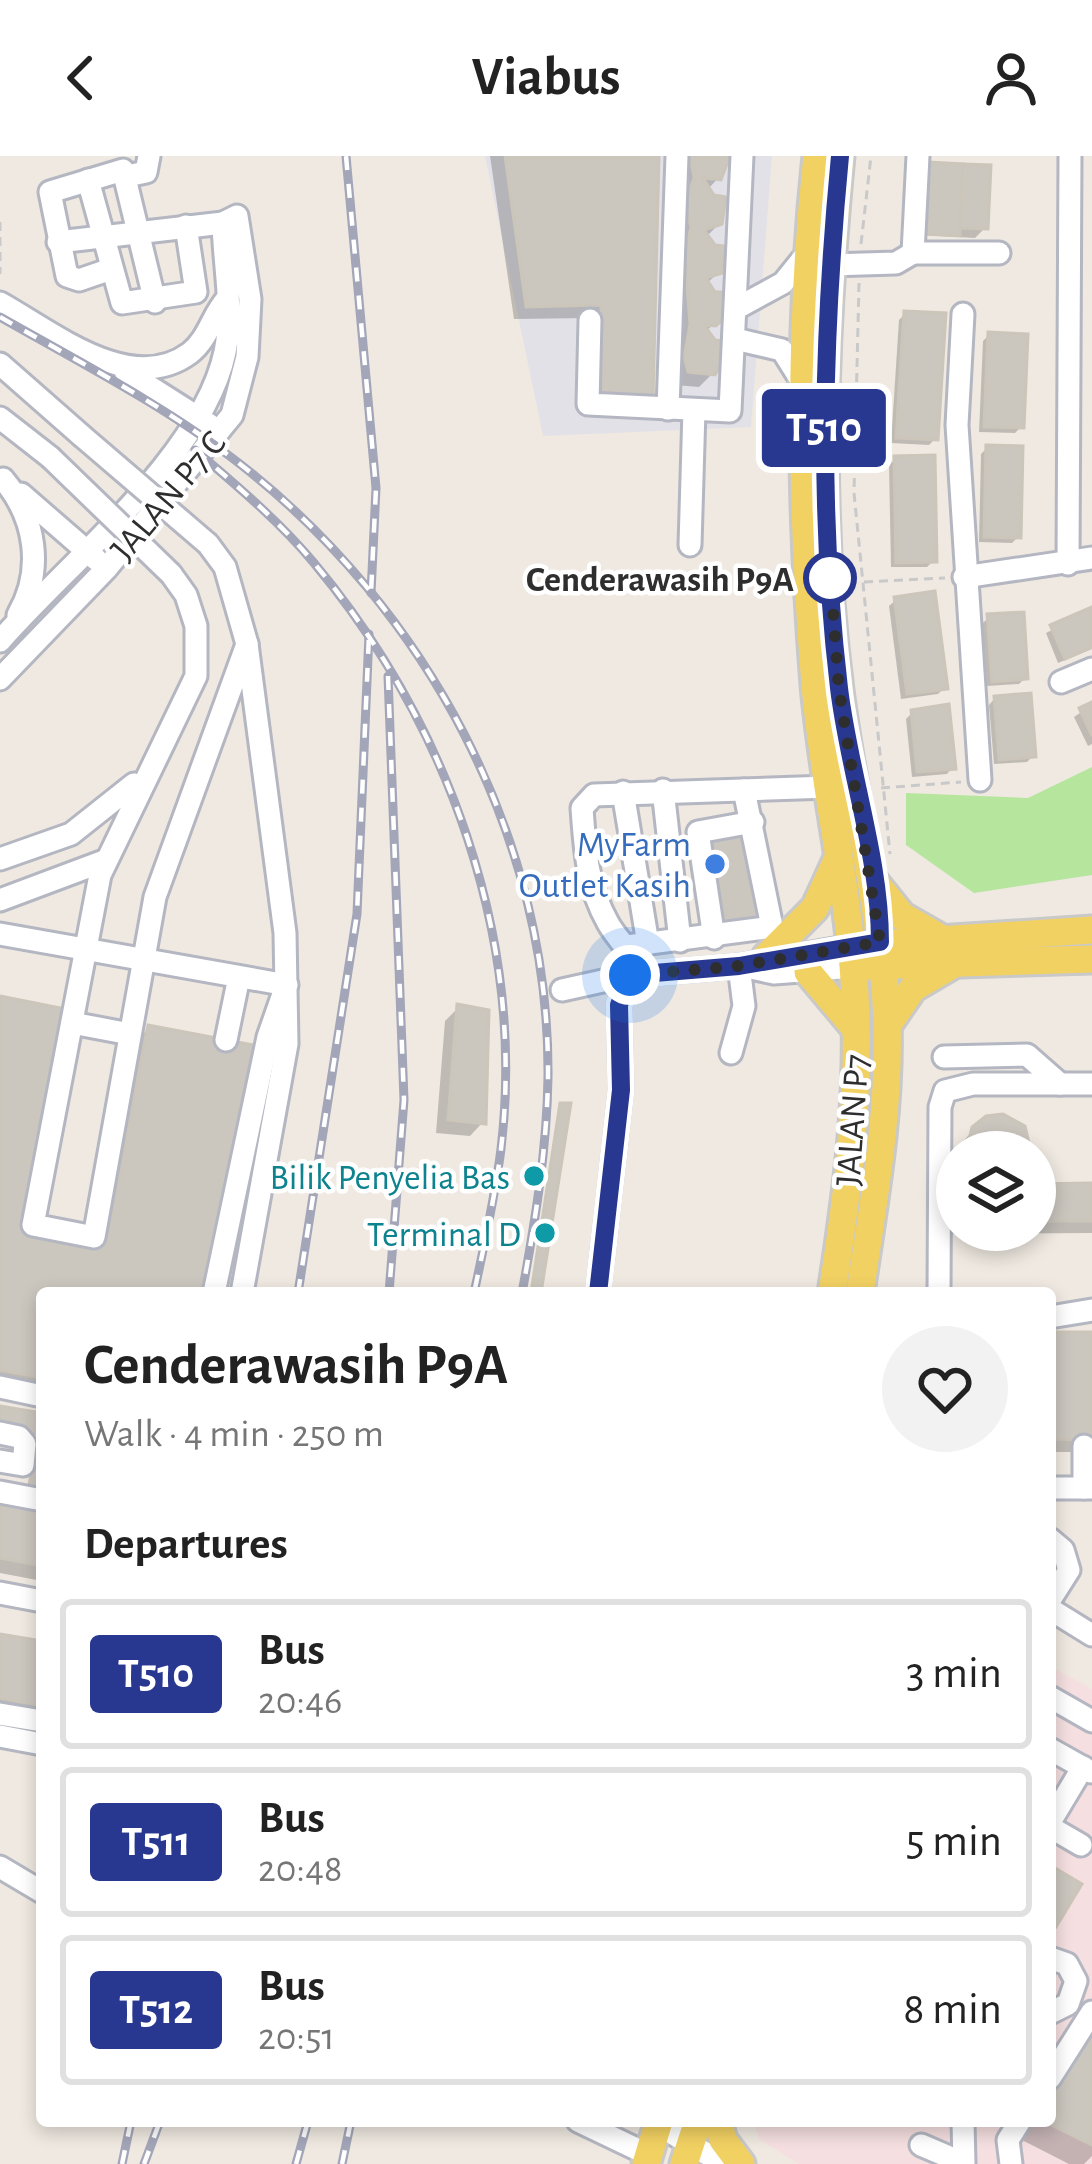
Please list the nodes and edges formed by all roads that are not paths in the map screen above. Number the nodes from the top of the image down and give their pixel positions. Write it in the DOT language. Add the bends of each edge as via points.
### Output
graph roads {
  1 [pos="149,156"];
  2 [pos="676,156"];
  3 [pos="742,156"];
  4 [pos="817,156"];
  5 [pos="840,156"];
  6 [pos="918,156"];
  7 [pos="1070,156"];
  8 [pos="128,176"];
  9 [pos="88,180"];
  10 [pos="186,226"];
  11 [pos="139,232"];
  12 [pos="102,234"];
  13 [pos="58,242"];
  14 [pos="913,253"];
  15 [pos="999,254"];
  16 [pos="819,258"];
  17 [pos="111,269"];
  18 [pos="1081,296"];
  19 [pos="239,299"];
  20 [pos="154,302"];
  21 [pos="0,303"];
  22 [pos="737,308"];
  23 [pos="963,314"];
  24 [pos="590,320"];
  25 [pos="734,339"];
  26 [pos="93,354"];
  27 [pos="0,364"];
  28 [pos="802,382"];
  29 [pos="0,386"];
  30 [pos="668,409"];
  31 [pos="694,410"];
  32 [pos="0,418"];
  33 [pos="200,418"];
  34 [pos="0,430"];
  35 [pos="221,434"];
  36 [pos="82,436"];
  37 [pos="50,457"];
  38 [pos="1,478"];
  39 [pos="690,545"];
  40 [pos="87,552"];
  41 [pos="1092,558"];
  42 [pos="1068,564"];
  43 [pos="106,569"];
  44 [pos="964,577"];
  45 [pos="4,636"];
  46 [pos="248,644"];
  47 [pos="1092,669"];
  48 [pos="0,679"];
  49 [pos="1060,682"];
  50 [pos="164,742"];
  51 [pos="980,780"];
  52 [pos="829,787"];
  53 [pos="663,790"];
  54 [pos="744,790"];
  55 [pos="623,792"];
  56 [pos="753,822"];
  57 [pos="838,854"];
  58 [pos="0,859"];
  59 [pos="104,861"];
  60 [pos="882,876"];
  61 [pos="705,885"];
  62 [pos="673,889"];
  63 [pos="0,900"];
  64 [pos="1092,930"];
  65 [pos="0,934"];
  66 [pos="937,936"];
  67 [pos="714,938"];
  68 [pos="680,941"];
  69 [pos="638,945"];
  70 [pos="86,950"];
  71 [pos="867,955"];
  72 [pos="1092,959"];
  73 [pos="143,960"];
  74 [pos="753,961"];
  75 [pos="956,963"];
  76 [pos="808,972"];
  77 [pos="635,973"];
  78 [pos="239,977"];
  79 [pos="286,985"];
  80 [pos="562,990"];
  81 [pos="72,1023"];
  82 [pos="887,1026"];
  83 [pos="857,1031"];
  84 [pos="130,1034"];
  85 [pos="226,1040"];
  86 [pos="944,1057"];
  87 [pos="1060,1084"];
  88 [pos="1092,1084"];
  89 [pos="246,1139"];
  90 [pos="258,1203"];
  91 [pos="215,1287"];
  92 [pos="243,1287"];
  93 [pos="599,1287"];
  94 [pos="833,1287"];
  95 [pos="861,1287"];
  96 [pos="939,1287"];
  97 [pos="1092,1310"];
  98 [pos="1056,1316"];
  99 [pos="0,1387"];
  100 [pos="36,1395"];
  101 [pos="0,1433"];
  102 [pos="1084,1446"];
  103 [pos="0,1462"];
  104 [pos="1056,1488"];
  105 [pos="1088,1488"];
  106 [pos="0,1492"];
  107 [pos="36,1499"];
  108 [pos="1056,1544"];
  109 [pos="1056,1591"];
  110 [pos="0,1593"];
  111 [pos="36,1600"];
  112 [pos="1056,1613"];
  113 [pos="1092,1635"];
  114 [pos="1056,1700"];
  115 [pos="0,1714"];
  116 [pos="36,1720"];
  117 [pos="1092,1720"];
  118 [pos="0,1736"];
  119 [pos="36,1743"];
  120 [pos="1056,1751"];
  121 [pos="1088,1770"];
  122 [pos="1056,1815"];
  123 [pos="1056,1828"];
  124 [pos="1081,1845"];
  125 [pos="0,1867"];
  126 [pos="36,1888"];
  127 [pos="1056,1960"];
  128 [pos="1059,2009"];
  129 [pos="1091,2014"];
  130 [pos="1056,2069"];
  131 [pos="596,2127"];
  132 [pos="658,2127"];
  133 [pos="720,2127"];
  134 [pos="963,2127"];
  135 [pos="1016,2127"];
  136 [pos="690,2143"];
  137 [pos="921,2145"];
  138 [pos="648,2160"];
  139 [pos="963,2163"];
  140 [pos="724,2164"];
  141 [pos="741,2164"];
  142 [pos="1011,2164"];
  1 -- 8 [label="street" via="146,172"];
  2 -- 30 [label="street"];
  3 -- 22 [label="street"];
  4 -- 16 [label="main road"];
  5 -- 16 [label="main road"];
  6 -- 14 [label="street"];
  7 -- 18 [label="street"];
  8 -- 9 [label="street" via="123,170"];
  8 -- 11 [label="street"];
  9 -- 12 [label="street"];
  9 -- 13 [label="street" via="50,192"];
  10 -- 11 [label="street"];
  10 -- 19 [label="street, JALAN P7 C" via="241,219"];
  10 -- 20 [label="street" via="196,292"];
  11 -- 12 [label="street"];
  11 -- 20 [label="street"];
  12 -- 13 [label="street"];
  12 -- 17 [label="street"];
  13 -- 17 [label="street" via="72,280"];
  14 -- 15 [label="street"];
  14 -- 16 [label="street" via="896,263 859,265"];
  16 -- 22 [label="street"];
  16 -- 28 [label="main road"];
  16 -- 60 [label="main road" via="839,690"];
  17 -- 20 [label="street" via="122,303"];
  18 -- 42 [label="street"];
  19 -- 26 [label="street" via="202,341 169,363 135,368"];
  19 -- 33 [label="street, JALAN P7 C"];
  19 -- 35 [label="street, JALAN P7 C" via="241,391"];
  21 -- 26 [label="street"];
  22 -- 25 [label="street"];
  23 -- 44 [label="street" via="957,425"];
  24 -- 30 [label="street" via="588,404"];
  25 -- 28 [label="street" via="782,350"];
  25 -- 31 [label="street" via="730,410"];
  26 -- 33 [label="street"];
  27 -- 36 [label="street"];
  28 -- 52 [label="main road" via="815,690"];
  29 -- 36 [label="street"];
  30 -- 31 [label="street"];
  31 -- 39 [label="street"];
  32 -- 37 [label="street"];
  33 -- 35 [label="street"];
  33 -- 40 [label="street, JALAN P7 C"];
  34 -- 37 [label="street"];
  35 -- 43 [label="street, JALAN P7 C"];
  36 -- 46 [label="street, bridge" via="208,544 224,567"];
  37 -- 50 [label="street, bridge" via="186,595 198,653 186,704"];
  38 -- 40 [label="street"];
  38 -- 45 [label="street" via="28,517 34,560 26,601"];
  40 -- 43 [label="street"];
  40 -- 45 [label="street, JALAN P7 C"];
  41 -- 42 [label="street"];
  42 -- 44 [label="street"];
  43 -- 48 [label="street, JALAN P7 C"];
  44 -- 51 [label="street"];
  46 -- 73 [label="street" via="168,854"];
  46 -- 79 [label="street"];
  47 -- 49 [label="street"];
  50 -- 58 [label="street" via="96,817"];
  50 -- 59 [label="street"];
  52 -- 54 [label="street"];
  52 -- 57 [label="main road"];
  53 -- 54 [label="street"];
  53 -- 55 [label="street"];
  53 -- 62 [label="street"];
  54 -- 56 [label="street"];
  55 -- 69 [label="street"];
  55 -- 69 [label="street" via="594,795 583,808 589,883 610,927"];
  56 -- 61 [label="street" via="698,832"];
  56 -- 67 [label="street" via="772,927"];
  57 -- 71 [label="main road"];
  57 -- 74 [label="main road" via="815,908"];
  59 -- 63 [label="street"];
  59 -- 70 [label="street"];
  60 -- 66 [label="main road" via="902,916"];
  60 -- 71 [label="main road"];
  61 -- 62 [label="street"];
  61 -- 67 [label="street"];
  62 -- 68 [label="street"];
  64 -- 66 [label="main road"];
  65 -- 70 [label="street"];
  66 -- 71 [label="main road"];
  67 -- 68 [label="street"];
  68 -- 69 [label="street"];
  69 -- 77 [label="street"];
  70 -- 73 [label="street"];
  70 -- 81 [label="street"];
  71 -- 74 [label="street"];
  71 -- 75 [label="main road"];
  71 -- 76 [label="street"];
  71 -- 82 [label="main road, JALAN P7"];
  71 -- 83 [label="main road, JALAN P7"];
  72 -- 75 [label="main road"];
  73 -- 78 [label="street"];
  73 -- 84 [label="street"];
  74 -- 76 [label="street"];
  74 -- 77 [label="street"];
  75 -- 82 [label="main road" via="917,983"];
  76 -- 83 [label="main road"];
  77 -- 80 [label="street"];
  77 -- 93 [label="street" via="619,1005 621,1090"];
  78 -- 79 [label="street"];
  78 -- 85 [label="street"];
  79 -- 89 [label="street"];
  79 -- 90 [label="street" via="287,1044"];
  81 -- 84 [label="street"];
  81 -- 84 [label="street" via="33,1225 94,1237"];
  82 -- 95 [label="main road, JALAN P7" via="881,1154"];
  83 -- 94 [label="main road, JALAN P7" via="854,1149"];
  86 -- 87 [label="street" via="1027,1055"];
  87 -- 88 [label="street"];
  87 -- 96 [label="street" via="945,1091"];
  89 -- 90 [label="street"];
  89 -- 91 [label="street"];
  90 -- 92 [label="street"];
  97 -- 98 [label="street"];
  99 -- 100 [label="street"];
  101 -- 103 [label="street" via="19,1437 25,1450 23,1466"];
  102 -- 105 [label="street"];
  104 -- 105 [label="street"];
  106 -- 107 [label="street"];
  108 -- 109 [label="street" via="1069,1570"];
  110 -- 111 [label="street"];
  112 -- 113 [label="street"];
  114 -- 117 [label="street"];
  115 -- 116 [label="street"];
  118 -- 119 [label="street"];
  120 -- 121 [label="street"];
  121 -- 122 [label="street"];
  123 -- 124 [label="street"];
  125 -- 126 [label="street"];
  127 -- 128 [label="street" via="1075,1975"];
  128 -- 129 [label="street"];
  129 -- 130 [label="street"];
  131 -- 138 [label="street"];
  132 -- 138 [label="main road"];
  133 -- 141 [label="main road"];
  134 -- 139 [label="street"];
  135 -- 142 [label="street" via="1008,2140"];
  136 -- 140 [label="street"];
  137 -- 139 [label="street"];
}
